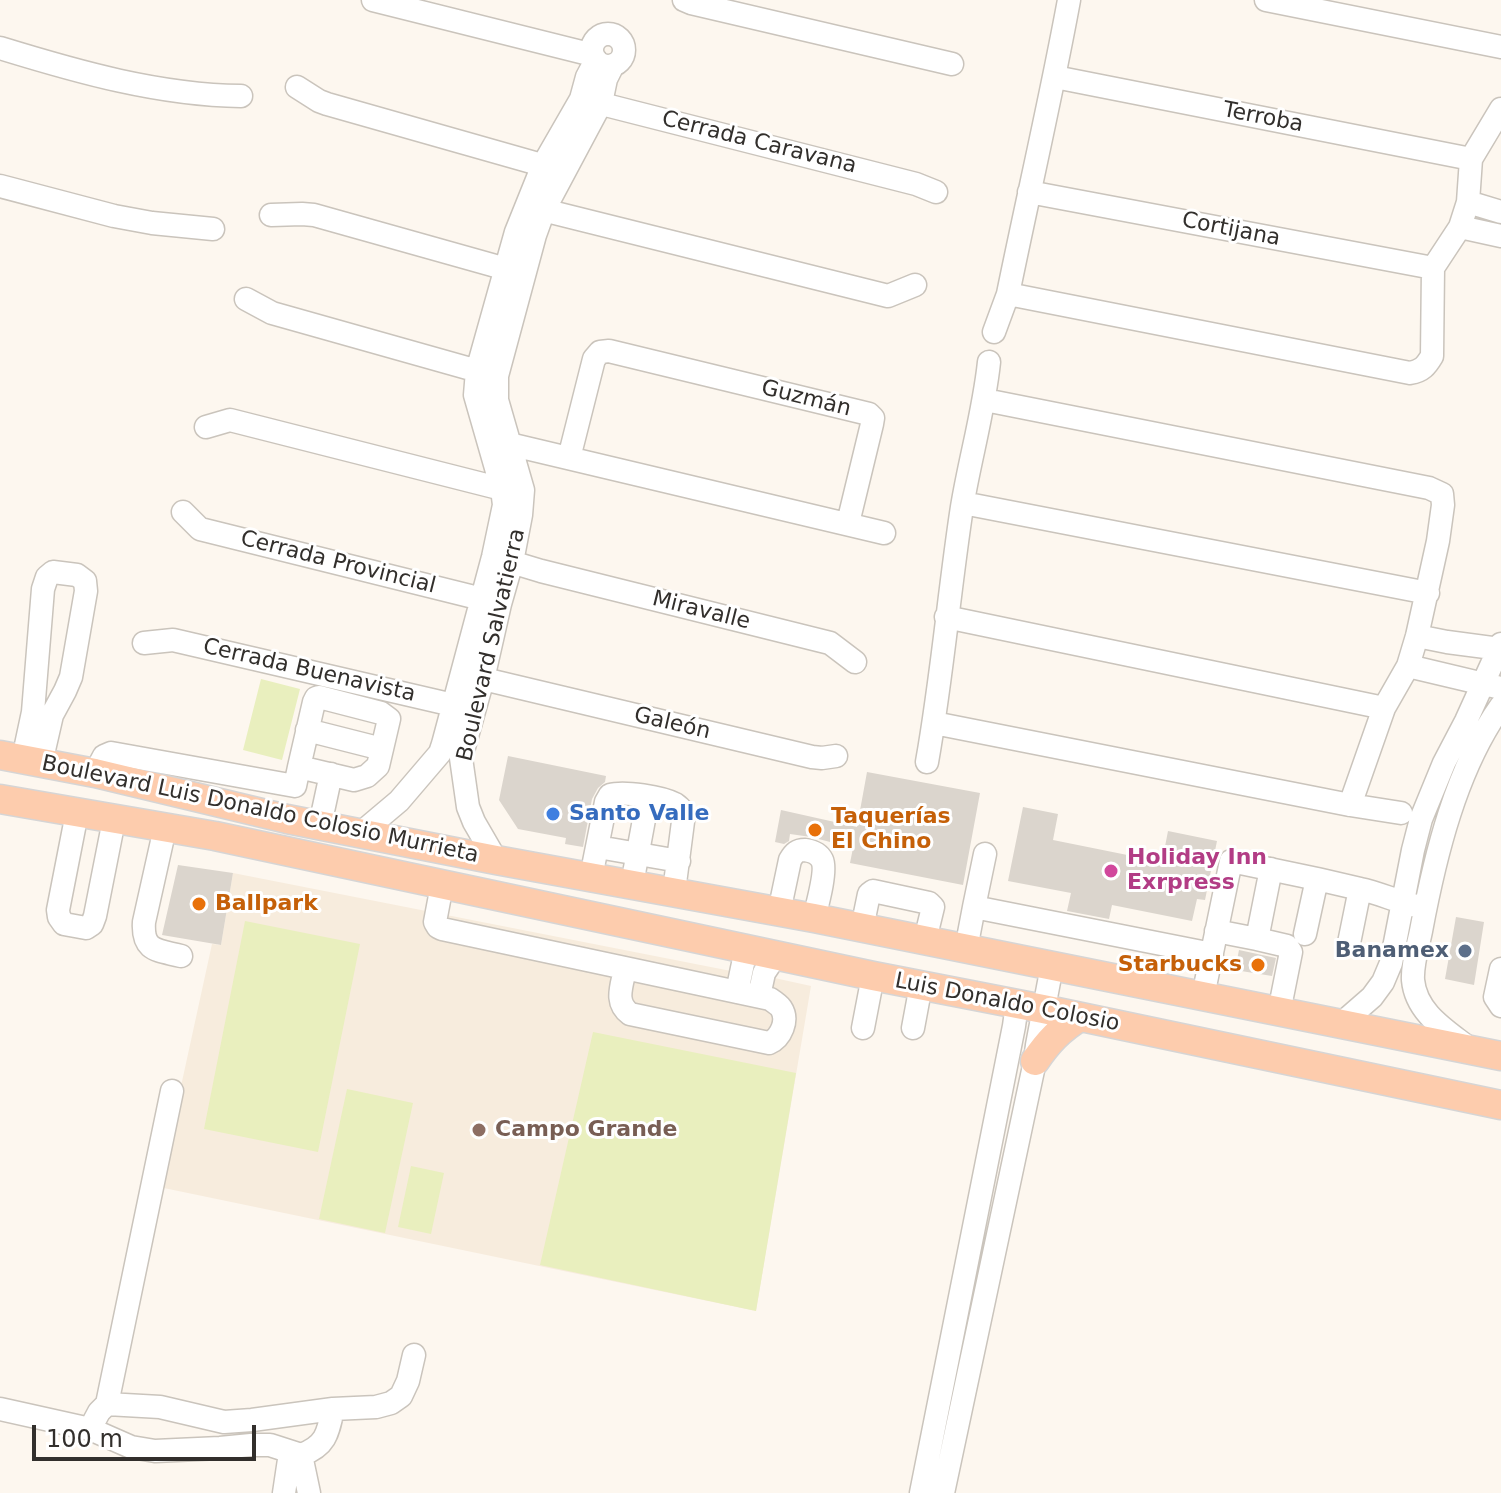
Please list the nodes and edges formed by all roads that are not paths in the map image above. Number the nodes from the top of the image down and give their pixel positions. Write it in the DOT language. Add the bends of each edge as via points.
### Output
graph roads {
  1 [pos="373,0"];
  2 [pos="1069,0"];
  3 [pos="1266,0"];
  4 [pos="688,2"];
  5 [pos="1501,47"];
  6 [pos="0,48"];
  7 [pos="952,64"];
  8 [pos="1055,77"];
  9 [pos="297,87"];
  10 [pos="241,96"];
  11 [pos="591,101"];
  12 [pos="1501,109"];
  13 [pos="1471,159"];
  14 [pos="543,165"];
  15 [pos="565,172"];
  16 [pos="0,186"];
  17 [pos="936,192"];
  18 [pos="1029,192"];
  19 [pos="1484,207"];
  20 [pos="535,208"];
  21 [pos="271,215"];
  22 [pos="1468,228"];
  23 [pos="213,229"];
  24 [pos="1501,236"];
  25 [pos="1433,268"];
  26 [pos="515,272"];
  27 [pos="915,285"];
  28 [pos="1008,294"];
  29 [pos="246,299"];
  30 [pos="994,332"];
  31 [pos="989,362"];
  32 [pos="487,374"];
  33 [pos="985,400"];
  34 [pos="206,427"];
  35 [pos="498,444"];
  36 [pos="569,458"];
  37 [pos="512,490"];
  38 [pos="963,503"];
  39 [pos="183,512"];
  40 [pos="848,523"];
  41 [pos="884,533"];
  42 [pos="502,560"];
  43 [pos="1428,593"];
  44 [pos="491,601"];
  45 [pos="946,617"];
  46 [pos="1417,636"];
  47 [pos="144,643"];
  48 [pos="1500,647"];
  49 [pos="855,662"];
  50 [pos="1408,666"];
  51 [pos="473,677"];
  52 [pos="1492,686"];
  53 [pos="1501,706"];
  54 [pos="464,708"];
  55 [pos="1384,708"];
  56 [pos="42,714"];
  57 [pos="934,723"];
  58 [pos="307,730"];
  59 [pos="382,749"];
  60 [pos="450,755"];
  61 [pos="836,756"];
  62 [pos="21,759"];
  63 [pos="927,762"];
  64 [pos="95,773"];
  65 [pos="331,774"];
  66 [pos="297,777"];
  67 [pos="648,798"];
  68 [pos="0,799"];
  69 [pos="1350,805"];
  70 [pos="254,811"];
  71 [pos="77,813"];
  72 [pos="1411,816"];
  73 [pos="287,819"];
  74 [pos="114,820"];
  75 [pos="320,825"];
  76 [pos="1445,826"];
  77 [pos="165,828"];
  78 [pos="361,833"];
  79 [pos="215,836"];
  80 [pos="598,847"];
  81 [pos="985,854"];
  82 [pos="638,855"];
  83 [pos="679,861"];
  84 [pos="508,862"];
  85 [pos="1271,869"];
  86 [pos="591,877"];
  87 [pos="1317,879"];
  88 [pos="632,884"];
  89 [pos="442,885"];
  90 [pos="1360,889"];
  91 [pos="674,891"];
  92 [pos="513,899"];
  93 [pos="1402,903"];
  94 [pos="749,906"];
  95 [pos="974,907"];
  96 [pos="1426,908"];
  97 [pos="779,912"];
  98 [pos="839,923"];
  99 [pos="1305,934"];
  100 [pos="688,937"];
  101 [pos="1257,939"];
  102 [pos="925,940"];
  103 [pos="1214,942"];
  104 [pos="1349,943"];
  105 [pos="746,949"];
  106 [pos="966,949"];
  107 [pos="776,955"];
  108 [pos="181,956"];
  109 [pos="1052,966"];
  110 [pos="625,969"];
  111 [pos="1501,969"];
  112 [pos="873,976"];
  113 [pos="921,985"];
  114 [pos="737,992"];
  115 [pos="759,996"];
  116 [pos="1203,996"];
  117 [pos="1030,1006"];
  118 [pos="1501,1006"];
  119 [pos="1279,1012"];
  120 [pos="1080,1017"];
  121 [pos="1341,1024"];
  122 [pos="863,1028"];
  123 [pos="913,1028"];
  124 [pos="1471,1049"];
  125 [pos="1501,1056"];
  126 [pos="1035,1061"];
  127 [pos="172,1091"];
  128 [pos="1501,1105"];
  129 [pos="963,1280"];
  130 [pos="988,1286"];
  131 [pos="414,1355"];
  132 [pos="107,1404"];
  133 [pos="0,1409"];
  134 [pos="333,1409"];
  135 [pos="90,1429"];
  136 [pos="296,1454"];
  137 [pos="284,1493"];
  138 [pos="309,1493"];
  139 [pos="921,1493"];
  140 [pos="943,1493"];
  1 -- 11 [label="street, Boulevard Salvatierra" via="600,60 606,79"];
  2 -- 8 [label="street"];
  3 -- 5 [label="street"];
  4 -- 7 [label="street"];
  6 -- 10 [label="street" via="172,91"];
  8 -- 13 [label="street, Terroba"];
  8 -- 18 [label="street"];
  9 -- 14 [label="street" via="327,104"];
  11 -- 14 [label="street, Boulevard Salvatierra"];
  11 -- 15 [label="street, Boulevard Salvatierra"];
  11 -- 17 [label="street, Cerrada Caravana"];
  12 -- 13 [label="street"];
  13 -- 19 [label="street"];
  14 -- 15 [label="street"];
  14 -- 20 [label="street, Boulevard Salvatierra"];
  15 -- 20 [label="street, Boulevard Salvatierra"];
  16 -- 23 [label="street" via="114,216"];
  18 -- 25 [label="street, Cortijana"];
  18 -- 28 [label="street"];
  19 -- 22 [label="street"];
  20 -- 26 [label="street, Boulevard Salvatierra" via="535,235"];
  20 -- 27 [label="street" via="888,296"];
  21 -- 26 [label="street" via="314,215"];
  22 -- 24 [label="street"];
  22 -- 25 [label="street"];
  25 -- 28 [label="street" via="1432,356 1419,372 1410,373"];
  26 -- 32 [label="street, Boulevard Salvatierra"];
  28 -- 30 [label="street"];
  29 -- 32 [label="street" via="272,313"];
  31 -- 33 [label="street"];
  32 -- 35 [label="street, Boulevard Salvatierra" via="497,400"];
  33 -- 38 [label="street"];
  33 -- 43 [label="street" via="1429,488 1442,494 1443,505"];
  34 -- 37 [label="street" via="230,420"];
  35 -- 36 [label="street"];
  35 -- 37 [label="street, Boulevard Salvatierra"];
  36 -- 40 [label="street"];
  36 -- 40 [label="street, Guzmán" via="594,359 609,351 869,414 872,424"];
  37 -- 42 [label="street, Boulevard Salvatierra" via="521,515"];
  38 -- 43 [label="street"];
  38 -- 45 [label="street"];
  39 -- 44 [label="street, Cerrada Provincial" via="200,529"];
  40 -- 41 [label="street"];
  42 -- 44 [label="street, Boulevard Salvatierra"];
  42 -- 49 [label="street, Miravalle" via="830,643"];
  43 -- 46 [label="street"];
  44 -- 51 [label="street, Boulevard Salvatierra"];
  45 -- 55 [label="street"];
  45 -- 57 [label="street"];
  46 -- 48 [label="street"];
  46 -- 50 [label="street"];
  47 -- 54 [label="street, Cerrada Buenavista" via="173,640"];
  48 -- 52 [label="street"];
  50 -- 52 [label="street"];
  50 -- 55 [label="street"];
  51 -- 54 [label="street, Boulevard Salvatierra"];
  51 -- 61 [label="street, Galeón" via="812,757"];
  52 -- 72 [label="street"];
  53 -- 76 [label="street" via="1488,724"];
  54 -- 60 [label="street, Boulevard Salvatierra"];
  55 -- 69 [label="street"];
  56 -- 56 [label="street" via="71,677 86,591 85,581 77,575 53,572 43,589"];
  56 -- 62 [label="street"];
  57 -- 63 [label="street"];
  57 -- 69 [label="street"];
  58 -- 59 [label="street"];
  58 -- 59 [label="street" via="319,697 389,719"];
  58 -- 66 [label="street"];
  59 -- 65 [label="street" via="378,766 367,776 354,780"];
  60 -- 78 [label="street, Boulevard Salvatierra"];
  60 -- 84 [label="street, Boulevard Salvatierra" via="474,822"];
  62 -- 64 [label="main road, Boulevard Luis Donaldo Colosio Murrieta"];
  64 -- 66 [label="street" via="111,753"];
  64 -- 70 [label="main road, Boulevard Luis Donaldo Colosio Murrieta"];
  65 -- 66 [label="street"];
  65 -- 75 [label="street"];
  66 -- 73 [label="street"];
  67 -- 80 [label="street" via="610,795"];
  67 -- 82 [label="street"];
  67 -- 83 [label="street" via="671,802 684,814"];
  68 -- 71 [label="main road, Boulevard Luis Donaldo Colosio Murrieta"];
  69 -- 72 [label="street"];
  70 -- 73 [label="main road, Boulevard Luis Donaldo Colosio Murrieta"];
  70 -- 79 [label="main road" via="242,830"];
  71 -- 74 [label="main road, Boulevard Luis Donaldo Colosio Murrieta"];
  71 -- 74 [label="street" via="58,910 64,924 76,927 86,928 95,916"];
  72 -- 76 [label="street"];
  72 -- 93 [label="street" via="1413,850"];
  73 -- 75 [label="main road, Boulevard Luis Donaldo Colosio Murrieta"];
  74 -- 77 [label="main road, Boulevard Luis Donaldo Colosio Murrieta"];
  75 -- 78 [label="main road, Boulevard Luis Donaldo Colosio Murrieta"];
  76 -- 96 [label="street"];
  77 -- 79 [label="main road, Boulevard Luis Donaldo Colosio Murrieta"];
  77 -- 108 [label="street" via="143,934 154,948"];
  78 -- 84 [label="main road, Boulevard Luis Donaldo Colosio Murrieta"];
  79 -- 89 [label="main road, Boulevard Luis Donaldo Colosio Murrieta"];
  80 -- 82 [label="street"];
  80 -- 86 [label="street"];
  81 -- 95 [label="street"];
  82 -- 83 [label="street"];
  82 -- 88 [label="street"];
  83 -- 91 [label="street"];
  84 -- 86 [label="main road, Luis Donaldo Colosio"];
  85 -- 87 [label="street"];
  85 -- 101 [label="street"];
  85 -- 103 [label="street" via="1229,862"];
  86 -- 88 [label="main road, Luis Donaldo Colosio"];
  87 -- 90 [label="street"];
  87 -- 99 [label="street"];
  88 -- 91 [label="main road, Luis Donaldo Colosio"];
  89 -- 92 [label="main road, Boulevard Luis Donaldo Colosio Murrieta"];
  89 -- 110 [label="street" via="435,922 442,929"];
  90 -- 93 [label="street"];
  90 -- 104 [label="street"];
  91 -- 94 [label="main road, Luis Donaldo Colosio"];
  92 -- 100 [label="main road, Luis Donaldo Colosio"];
  93 -- 96 [label="street"];
  93 -- 121 [label="street" via="1383,982"];
  94 -- 97 [label="main road, Luis Donaldo Colosio"];
  94 -- 100 [label="main road" via="736,930"];
  95 -- 103 [label="street"];
  95 -- 106 [label="street"];
  96 -- 124 [label="street" via="1413,980 1430,1018"];
  97 -- 98 [label="main road, Luis Donaldo Colosio"];
  97 -- 98 [label="street" via="790,860 794,853 807,850 822,859"];
  98 -- 102 [label="main road, Luis Donaldo Colosio"];
  98 -- 102 [label="street" via="873,891 929,903 933,907"];
  98 -- 107 [label="main road" via="831,929 786,935"];
  100 -- 105 [label="main road, Luis Donaldo Colosio"];
  101 -- 103 [label="street"];
  101 -- 119 [label="street" via="1287,946 1291,952"];
  102 -- 106 [label="main road, Luis Donaldo Colosio"];
  103 -- 116 [label="street"];
  105 -- 107 [label="main road, Luis Donaldo Colosio"];
  105 -- 114 [label="street"];
  106 -- 109 [label="main road, Luis Donaldo Colosio"];
  107 -- 112 [label="main road, Luis Donaldo Colosio"];
  107 -- 115 [label="street" via="764,973"];
  109 -- 116 [label="main road, Luis Donaldo Colosio"];
  109 -- 117 [label="street"];
  110 -- 114 [label="street"];
  110 -- 115 [label="street" via="619,999 630,1014 769,1043 781,1034 783,1011"];
  111 -- 118 [label="street" via="1495,997"];
  112 -- 113 [label="main road, Luis Donaldo Colosio"];
  112 -- 122 [label="street"];
  113 -- 117 [label="main road, Luis Donaldo Colosio"];
  113 -- 123 [label="street"];
  114 -- 115 [label="street"];
  116 -- 119 [label="main road, Luis Donaldo Colosio"];
  117 -- 120 [label="main road, Luis Donaldo Colosio"];
  117 -- 126 [label="street"];
  117 -- 129 [label="street" via="1014,1026"];
  119 -- 121 [label="main road, Luis Donaldo Colosio"];
  120 -- 126 [label="main road" via="1053,1037"];
  120 -- 128 [label="main road, Luis Donaldo Colosio"];
  121 -- 124 [label="main road, Luis Donaldo Colosio"];
  124 -- 125 [label="main road, Luis Donaldo Colosio"];
  126 -- 130 [label="street"];
  127 -- 132 [label="street"];
  129 -- 130 [label="street"];
  129 -- 139 [label="street"];
  130 -- 140 [label="street"];
  131 -- 134 [label="street" via="401,1396 391,1403"];
  132 -- 134 [label="street" via="160,1407 224,1422"];
  132 -- 135 [label="street"];
  133 -- 135 [label="street"];
  134 -- 136 [label="street" via="324,1441 313,1451"];
  135 -- 136 [label="street" via="155,1451 270,1445"];
  136 -- 137 [label="street"];
  136 -- 138 [label="street"];
}
